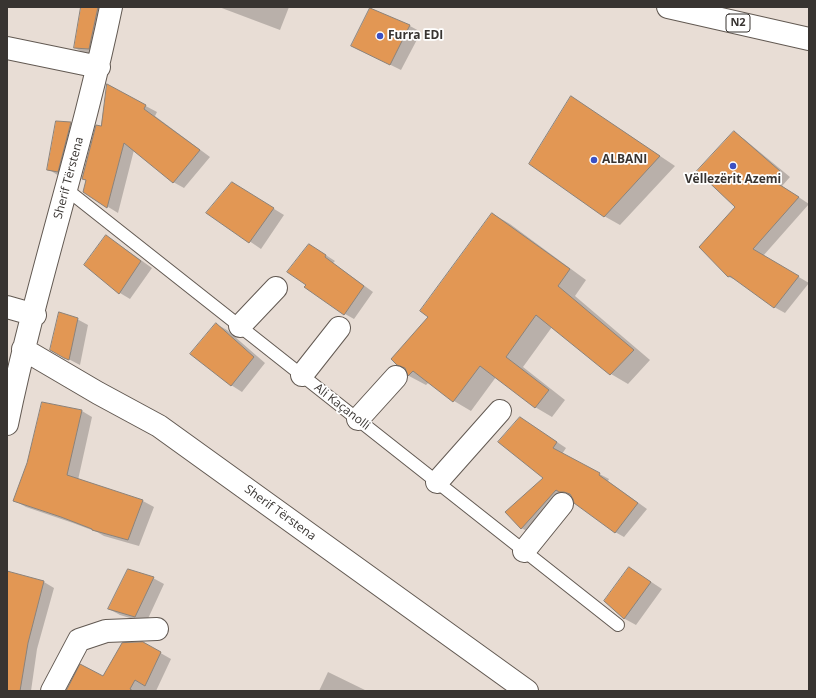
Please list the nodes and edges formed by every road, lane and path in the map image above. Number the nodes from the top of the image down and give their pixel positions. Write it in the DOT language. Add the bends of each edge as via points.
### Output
graph roads {
  1 [pos="112,7"];
  2 [pos="668,7"];
  3 [pos="809,39"];
  4 [pos="7,48"];
  5 [pos="99,67"];
  6 [pos="66,189"];
  7 [pos="276,288"];
  8 [pos="7,307"];
  9 [pos="34,315"];
  10 [pos="240,326"];
  11 [pos="339,328"];
  12 [pos="23,349"];
  13 [pos="302,375"];
  14 [pos="396,377"];
  15 [pos="500,411"];
  16 [pos="358,420"];
  17 [pos="7,424"];
  18 [pos="437,482"];
  19 [pos="562,504"];
  20 [pos="524,551"];
  21 [pos="618,625"];
  22 [pos="157,629"];
  23 [pos="52,691"];
  24 [pos="526,691"];
  1 -- 5 [label="street, Sherif Tërstena"];
  2 -- 3 [label="street, N2"];
  4 -- 5 [label="street"];
  5 -- 6 [label="street, Sherif Tërstena"];
  6 -- 9 [label="street, Sherif Tërstena"];
  6 -- 10 [label="lane, Ali Kaçanolli"];
  7 -- 10 [label="street"];
  8 -- 9 [label="street"];
  9 -- 12 [label="street, Sherif Tërstena"];
  10 -- 13 [label="lane, Ali Kaçanolli"];
  11 -- 13 [label="street"];
  12 -- 17 [label="street, Sherif Tërstena"];
  12 -- 24 [label="street, Sherif Tërstena" via="159,426"];
  13 -- 16 [label="lane, Ali Kaçanolli"];
  14 -- 16 [label="street"];
  15 -- 18 [label="street"];
  16 -- 18 [label="lane, Ali Kaçanolli"];
  18 -- 20 [label="lane, Ali Kaçanolli"];
  19 -- 20 [label="street"];
  20 -- 21 [label="lane, Ali Kaçanolli"];
  22 -- 23 [label="street" via="106,631 79,640"];
}
